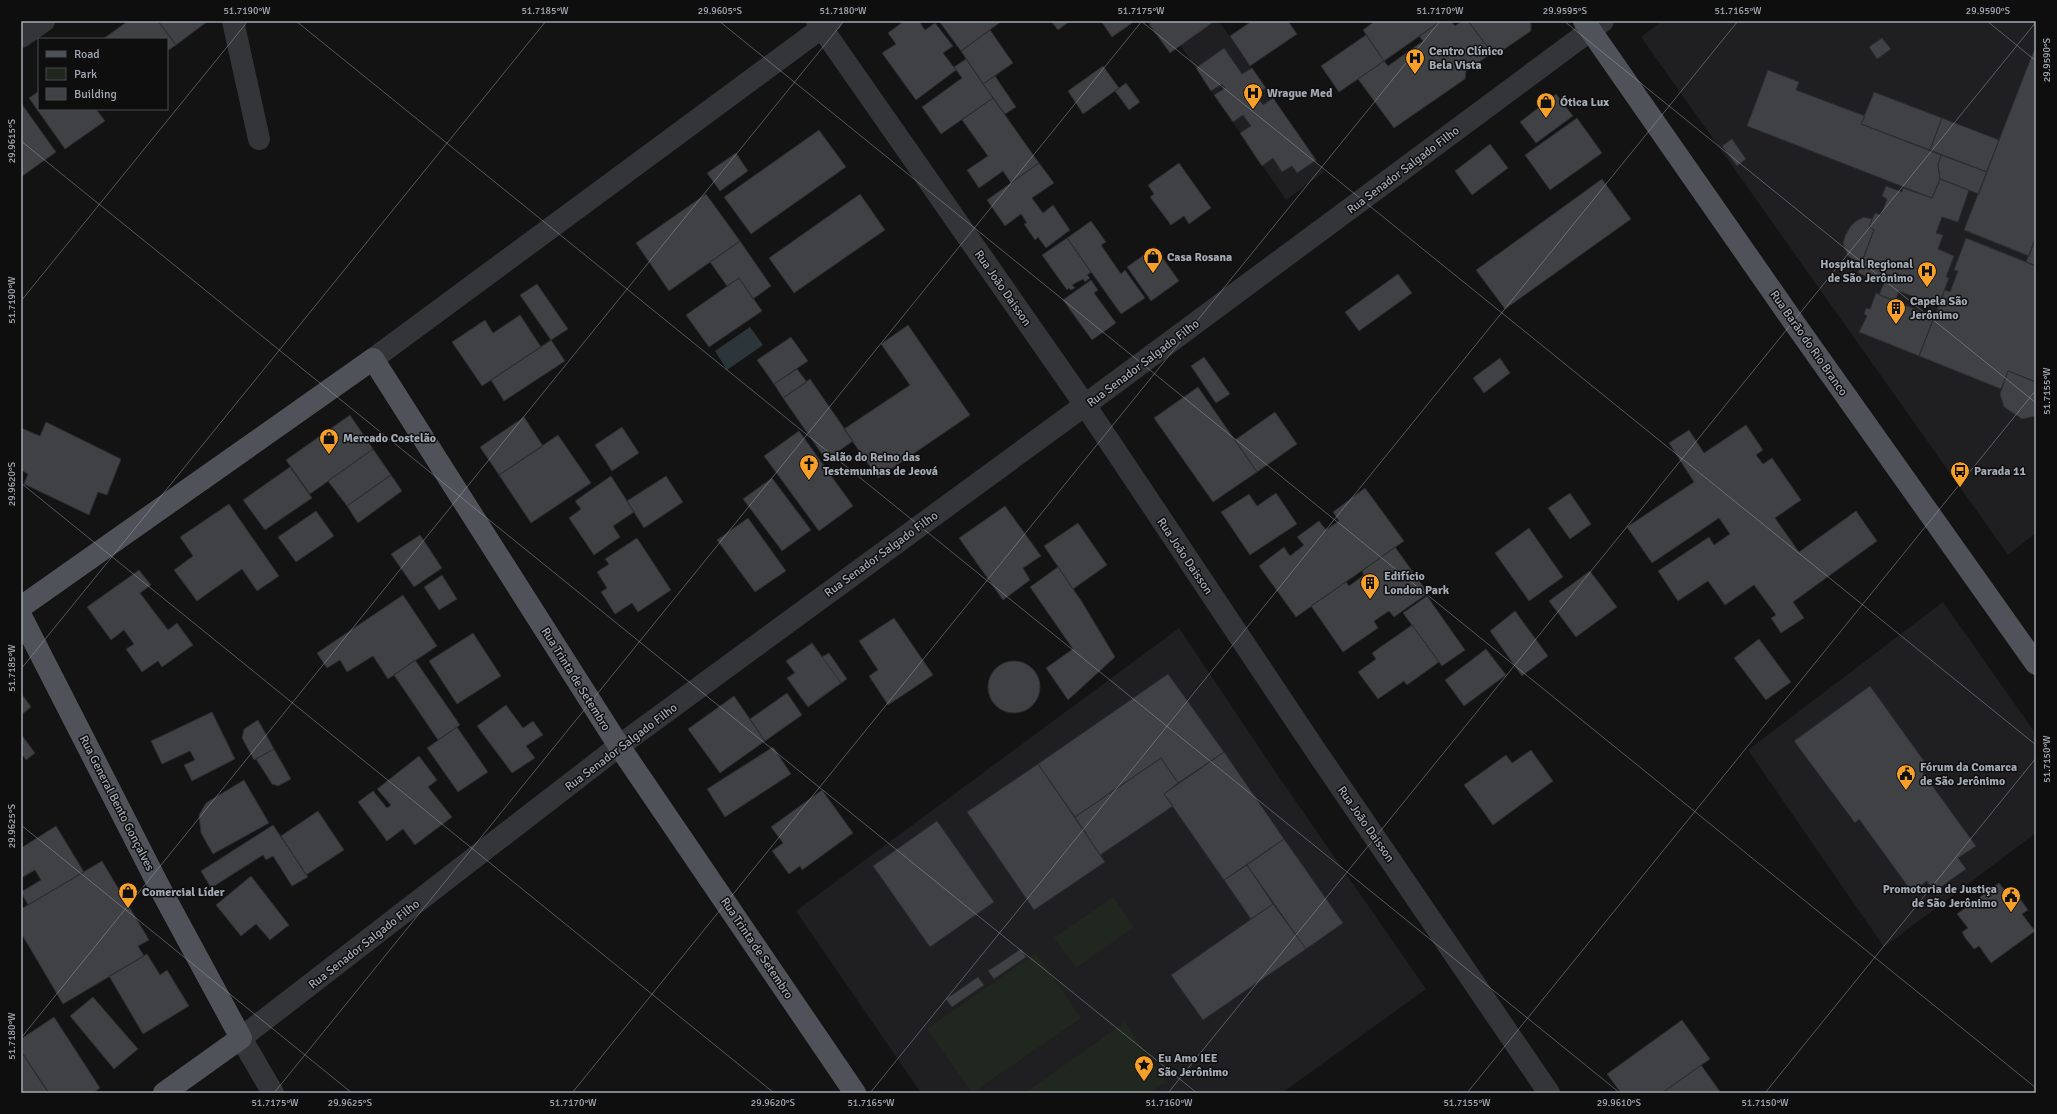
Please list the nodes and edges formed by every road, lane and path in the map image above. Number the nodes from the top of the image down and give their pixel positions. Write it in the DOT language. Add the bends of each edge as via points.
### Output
graph roads {
  1 [pos="44,21"];
  2 [pos="233,21"];
  3 [pos="823,23"];
  4 [pos="1592,24"];
  5 [pos="21,37"];
  6 [pos="259,139"];
  7 [pos="373,358"];
  8 [pos="1085,405"];
  9 [pos="21,607"];
  10 [pos="21,616"];
  11 [pos="2036,664"];
  12 [pos="619,746"];
  13 [pos="241,1038"];
  14 [pos="164,1093"];
  15 [pos="273,1093"];
  16 [pos="855,1093"];
  17 [pos="1549,1093"];
  1 -- 5 [label="street"];
  2 -- 6 [label="street"];
  3 -- 7 [label="street"];
  3 -- 8 [label="street, Rua João Daisson"];
  4 -- 8 [label="street, Rua Senador Salgado Filho"];
  4 -- 11 [label="main road, Rua Barão do Rio Branco" via="1790,318"];
  7 -- 9 [label="main road"];
  7 -- 12 [label="main road, Rua Trinta de Setembro"];
  8 -- 12 [label="street, Rua Senador Salgado Filho"];
  8 -- 17 [label="street, Rua João Daisson" via="1309,741"];
  10 -- 13 [label="main road, Rua General Bento Gonçalves" via="163,894"];
  12 -- 13 [label="street, Rua Senador Salgado Filho"];
  12 -- 16 [label="main road, Rua Trinta de Setembro"];
  13 -- 14 [label="main road, Rua Senador Salgado Filho"];
  13 -- 15 [label="street, Rua General Bento Gonçalves"];
}
